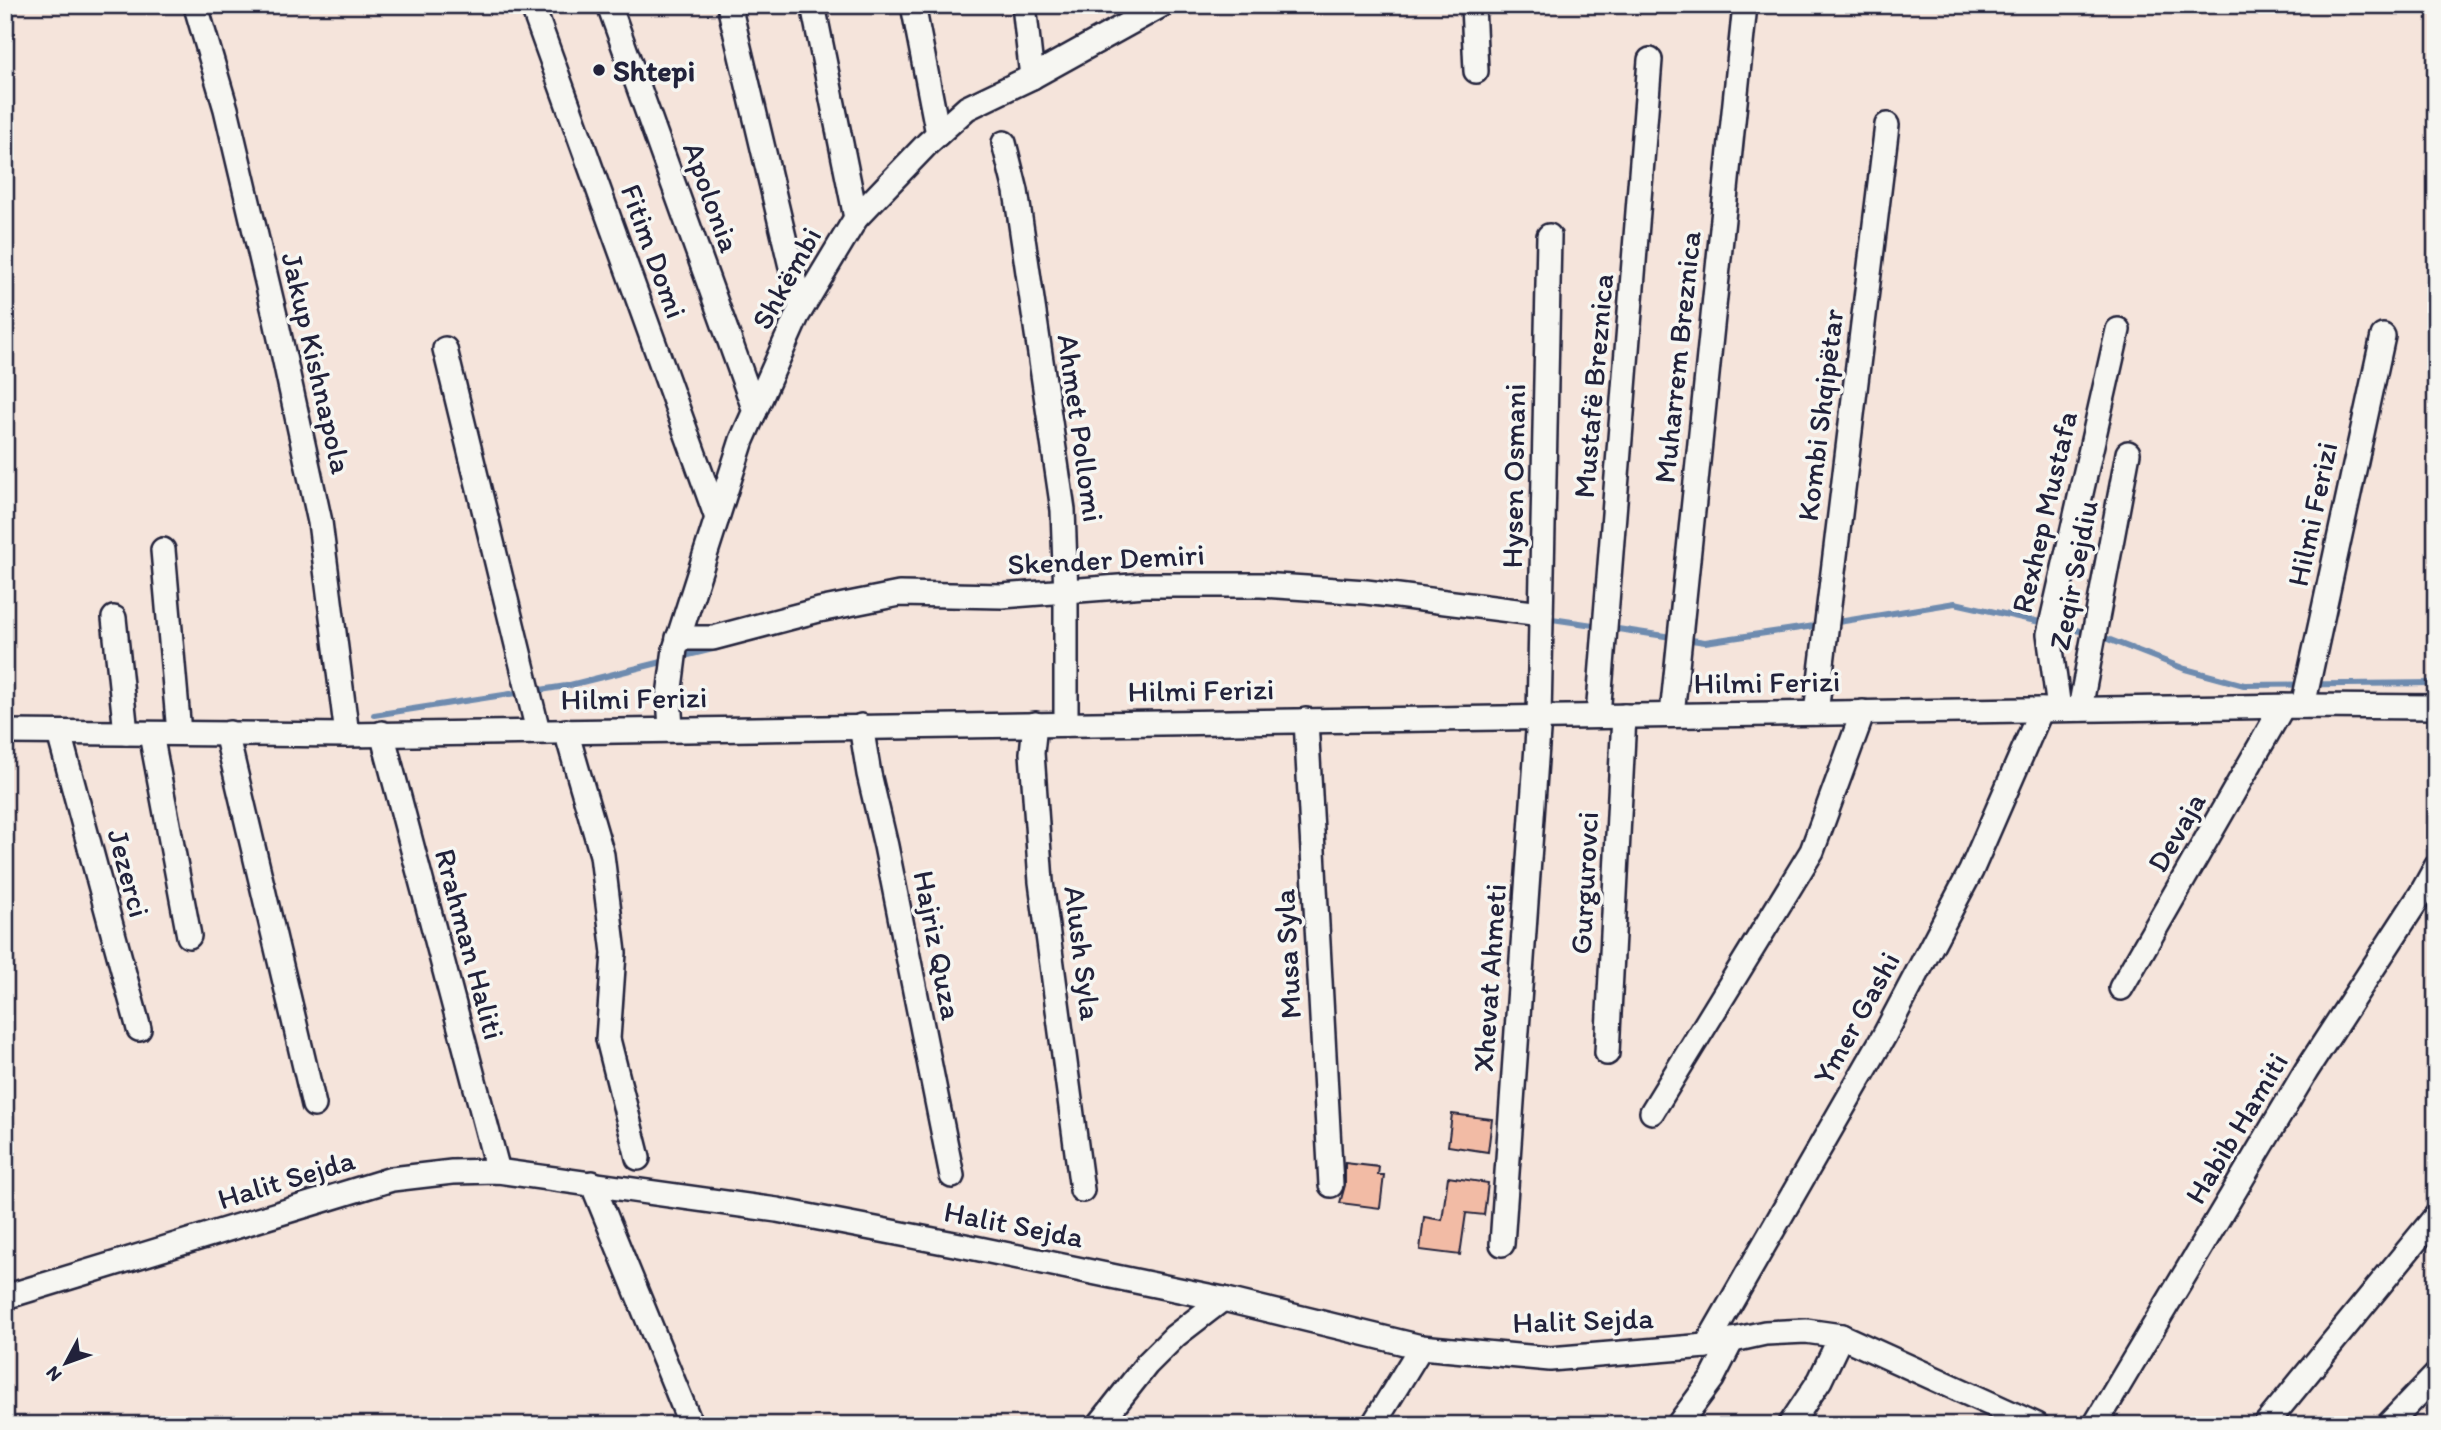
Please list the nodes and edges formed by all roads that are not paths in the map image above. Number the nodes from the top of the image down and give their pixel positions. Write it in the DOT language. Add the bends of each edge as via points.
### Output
graph roads {
  1 [pos="531,5"];
  2 [pos="609,5"];
  3 [pos="729,5"];
  4 [pos="813,5"];
  5 [pos="912,5"];
  6 [pos="1024,5"];
  7 [pos="1161,5"];
  8 [pos="1473,5"];
  9 [pos="1745,5"];
  10 [pos="197,10"];
  11 [pos="1650,61"];
  12 [pos="1476,71"];
  13 [pos="1032,77"];
  14 [pos="1887,125"];
  15 [pos="938,134"];
  16 [pos="1004,143"];
  17 [pos="856,218"];
  18 [pos="1549,236"];
  19 [pos="802,309"];
  20 [pos="2118,330"];
  21 [pos="2382,336"];
  22 [pos="445,349"];
  23 [pos="755,411"];
  24 [pos="2128,453"];
  25 [pos="717,518"];
  26 [pos="163,550"];
  27 [pos="1066,600"];
  28 [pos="114,618"];
  29 [pos="1541,621"];
  30 [pos="677,643"];
  31 [pos="2297,704"];
  32 [pos="2436,707"];
  33 [pos="2060,709"];
  34 [pos="1863,712"];
  35 [pos="1816,713"];
  36 [pos="1672,715"];
  37 [pos="1598,716"];
  38 [pos="1624,716"];
  39 [pos="1539,717"];
  40 [pos="1306,720"];
  41 [pos="1035,724"];
  42 [pos="1066,724"];
  43 [pos="861,726"];
  44 [pos="671,729"];
  45 [pos="538,731"];
  46 [pos="566,731"];
  47 [pos="5,733"];
  48 [pos="59,733"];
  49 [pos="126,733"];
  50 [pos="179,733"];
  51 [pos="229,733"];
  52 [pos="382,733"];
  53 [pos="151,734"];
  54 [pos="347,735"];
  55 [pos="2436,867"];
  56 [pos="190,936"];
  57 [pos="2121,988"];
  58 [pos="139,1028"];
  59 [pos="1607,1053"];
  60 [pos="314,1105"];
  61 [pos="1652,1112"];
  62 [pos="638,1158"];
  63 [pos="498,1171"];
  64 [pos="952,1176"];
  65 [pos="592,1183"];
  66 [pos="1331,1185"];
  67 [pos="1082,1190"];
  68 [pos="2436,1216"];
  69 [pos="1502,1244"];
  70 [pos="5,1297"];
  71 [pos="1223,1299"];
  72 [pos="1841,1336"];
  73 [pos="1732,1340"];
  74 [pos="1706,1346"];
  75 [pos="1421,1347"];
  76 [pos="2436,1375"];
  77 [pos="691,1425"];
  78 [pos="1099,1425"];
  79 [pos="1374,1425"];
  80 [pos="1678,1425"];
  81 [pos="1790,1425"];
  82 [pos="2037,1425"];
  83 [pos="2095,1425"];
  84 [pos="2265,1425"];
  85 [pos="2388,1425"];
  1 -- 25 [label="street, Fitim Domi"];
  2 -- 23 [label="street, Apolonia"];
  3 -- 19 [label="street"];
  4 -- 17 [label="street"];
  5 -- 15 [label="street"];
  6 -- 13 [label="street"];
  7 -- 13 [label="street, Shkëmbi"];
  8 -- 12 [label="street"];
  9 -- 36 [label="street, Muharrem Breznica"];
  10 -- 54 [label="street, Jakup Kishnapola" via="229,122 320,522"];
  11 -- 37 [label="street, Mustafë Breznica"];
  13 -- 15 [label="street, Shkëmbi" via="967,108"];
  14 -- 35 [label="street, Kombi Shqipëtar"];
  15 -- 17 [label="street, Shkëmbi"];
  16 -- 27 [label="street, Ahmet Pollomi" via="1016,191 1051,416 1063,510"];
  17 -- 19 [label="street, Shkëmbi"];
  18 -- 29 [label="street, Hysen Osmani"];
  19 -- 23 [label="street, Shkëmbi"];
  20 -- 33 [label="street, Rexhep Mustafa" via="2049,634"];
  21 -- 31 [label="street, Hilmi Ferizi" via="2311,671"];
  22 -- 45 [label="street, Hilmi Ferizi"];
  23 -- 25 [label="street, Shkëmbi"];
  24 -- 33 [label="street, Zeqir Sejdiu" via="2092,648"];
  25 -- 30 [label="street, Shkëmbi"];
  26 -- 50 [label="street"];
  27 -- 29 [label="street, Skender Demiri" via="1145,585 1261,584 1366,592"];
  27 -- 30 [label="street, Skender Demiri" via="899,594"];
  27 -- 42 [label="street, Ahmet Pollomi"];
  28 -- 49 [label="street"];
  29 -- 39 [label="street, Hysen Osmani"];
  30 -- 44 [label="street, Shkëmbi" via="669,696"];
  31 -- 32 [label="street, Hilmi Ferizi"];
  31 -- 33 [label="street, Hilmi Ferizi"];
  31 -- 57 [label="street, Devaja"];
  33 -- 34 [label="street, Hilmi Ferizi"];
  33 -- 74 [label="street, Ymer Gashi" via="1884,1036"];
  34 -- 35 [label="street, Hilmi Ferizi"];
  34 -- 61 [label="street, Hilmi Ferizi" via="1812,851"];
  35 -- 36 [label="street, Hilmi Ferizi"];
  36 -- 38 [label="street, Hilmi Ferizi"];
  37 -- 38 [label="street, Hilmi Ferizi"];
  37 -- 39 [label="street, Hilmi Ferizi"];
  38 -- 59 [label="street, Gurgurovci"];
  39 -- 40 [label="street, Hilmi Ferizi"];
  39 -- 69 [label="street, Xhevat Ahmeti"];
  40 -- 42 [label="street, Hilmi Ferizi"];
  40 -- 66 [label="street, Musa Syla"];
  41 -- 42 [label="street, Hilmi Ferizi"];
  41 -- 43 [label="street, Hilmi Ferizi"];
  41 -- 67 [label="street, Alush Syla" via="1032,754 1041,882"];
  43 -- 44 [label="street, Hilmi Ferizi"];
  43 -- 64 [label="street, Hajriz Quza"];
  44 -- 46 [label="street, Hilmi Ferizi"];
  45 -- 46 [label="street, Hilmi Ferizi"];
  45 -- 52 [label="street, Hilmi Ferizi"];
  46 -- 62 [label="street" via="601,855 614,953 608,1039"];
  47 -- 48 [label="street, Hilmi Ferizi"];
  48 -- 49 [label="street, Hilmi Ferizi"];
  48 -- 58 [label="street, Jezerci"];
  49 -- 53 [label="street, Hilmi Ferizi"];
  50 -- 51 [label="street, Hilmi Ferizi"];
  50 -- 53 [label="street, Hilmi Ferizi"];
  51 -- 54 [label="street, Hilmi Ferizi"];
  51 -- 60 [label="street"];
  52 -- 54 [label="street, Hilmi Ferizi"];
  52 -- 63 [label="street, Rrahman Haliti"];
  53 -- 56 [label="street"];
  55 -- 83 [label="street, Habib Hamiti" via="2306,1071"];
  63 -- 65 [label="street, Halit Sejda"];
  63 -- 70 [label="street, Halit Sejda" via="392,1180"];
  65 -- 71 [label="street, Halit Sejda" via="777,1210"];
  65 -- 77 [label="street"];
  68 -- 84 [label="street"];
  71 -- 75 [label="street, Halit Sejda"];
  71 -- 78 [label="street" via="1147,1364"];
  72 -- 73 [label="street, Halit Sejda" via="1806,1331"];
  72 -- 81 [label="street" via="1820,1380"];
  72 -- 82 [label="street, Halit Sejda"];
  73 -- 74 [label="street, Halit Sejda"];
  73 -- 80 [label="street" via="1712,1379"];
  74 -- 75 [label="street, Halit Sejda" via="1550,1359"];
  75 -- 79 [label="street"];
  76 -- 85 [label="street"];
}
